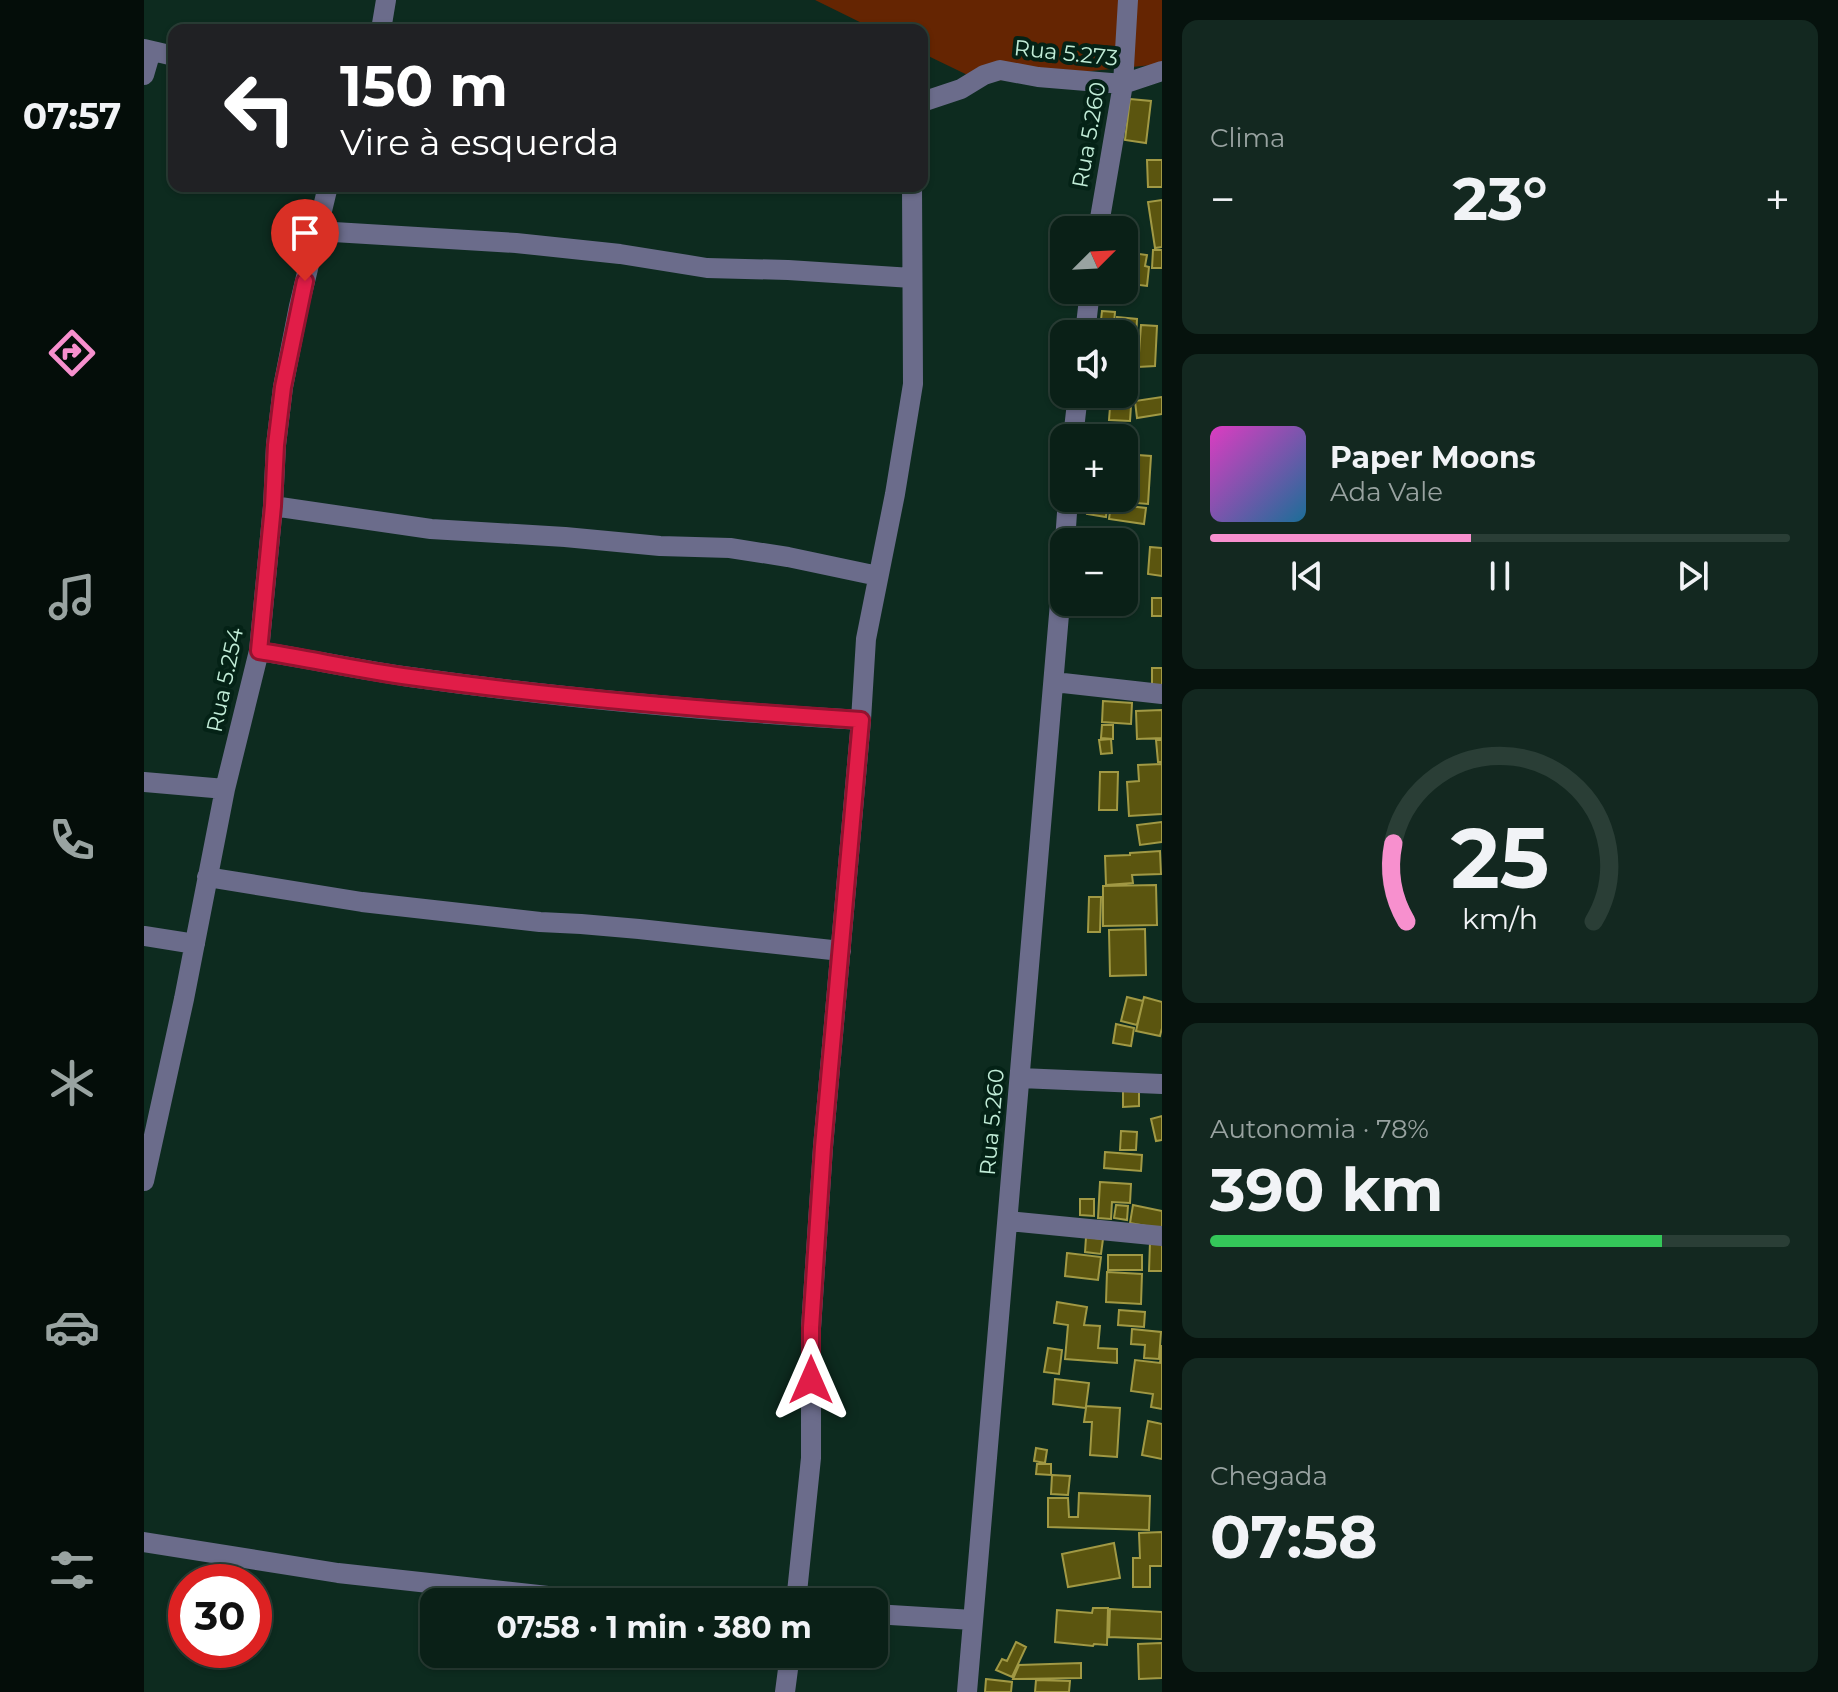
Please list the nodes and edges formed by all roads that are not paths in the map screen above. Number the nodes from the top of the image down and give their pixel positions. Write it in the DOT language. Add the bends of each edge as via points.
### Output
graph roads {
  1 [pos="386,0"];
  2 [pos="1128,0"];
  3 [pos="382,24"];
  4 [pos="148,50"];
  5 [pos="168,55"];
  6 [pos="1162,71"];
  7 [pos="144,75"];
  8 [pos="1123,84"];
  9 [pos="928,100"];
  10 [pos="327,192"];
  11 [pos="912,192"];
  12 [pos="1100,216"];
  13 [pos="317,231"];
  14 [pos="912,278"];
  15 [pos="273,506"];
  16 [pos="878,576"];
  17 [pos="1059,616"];
  18 [pos="259,651"];
  19 [pos="1054,682"];
  20 [pos="1162,694"];
  21 [pos="861,720"];
  22 [pos="144,782"];
  23 [pos="225,789"];
  24 [pos="207,877"];
  25 [pos="144,936"];
  26 [pos="195,944"];
  27 [pos="841,951"];
  28 [pos="1020,1078"];
  29 [pos="1162,1084"];
  30 [pos="144,1181"];
  31 [pos="1008,1221"];
  32 [pos="1162,1236"];
  33 [pos="144,1542"];
  34 [pos="475,1588"];
  35 [pos="797,1588"];
  36 [pos="888,1615"];
  37 [pos="973,1620"];
  38 [pos="788,1668"];
  39 [pos="785,1692"];
  40 [pos="967,1692"];
  1 -- 3 [label="street"];
  2 -- 8 [label="street, Rua 5.260"];
  4 -- 5 [label="street"];
  4 -- 7 [label="street"];
  6 -- 8 [label="street, Rua 5.273"];
  8 -- 9 [label="street, Rua 5.273" via="1000,70"];
  8 -- 12 [label="street, Rua 5.260"];
  10 -- 13 [label="street, Rua 5.254"];
  11 -- 14 [label="street"];
  13 -- 14 [label="street" via="516,243 707,268"];
  13 -- 15 [label="street, Rua 5.254" via="283,387"];
  14 -- 16 [label="street" via="913,384"];
  15 -- 16 [label="street" via="431,529 730,548"];
  15 -- 18 [label="street, Rua 5.254"];
  16 -- 21 [label="street" via="866,639"];
  17 -- 19 [label="street, Rua 5.260"];
  18 -- 21 [label="street" via="540,693"];
  18 -- 23 [label="street, Rua 5.254"];
  19 -- 20 [label="street"];
  19 -- 28 [label="street, Rua 5.260"];
  21 -- 27 [label="street"];
  22 -- 23 [label="street"];
  23 -- 24 [label="street, Rua 5.254"];
  24 -- 26 [label="street, Rua 5.254"];
  24 -- 27 [label="street" via="362,902"];
  25 -- 26 [label="street"];
  26 -- 30 [label="street, Rua 5.254"];
  27 -- 35 [label="street" via="811,1328 811,1458"];
  28 -- 29 [label="street"];
  28 -- 31 [label="street, Rua 5.260"];
  31 -- 32 [label="street"];
  31 -- 37 [label="street, Rua 5.260"];
  33 -- 34 [label="street"];
  36 -- 37 [label="street"];
  37 -- 40 [label="street, Rua 5.260"];
  38 -- 39 [label="street"];
}
